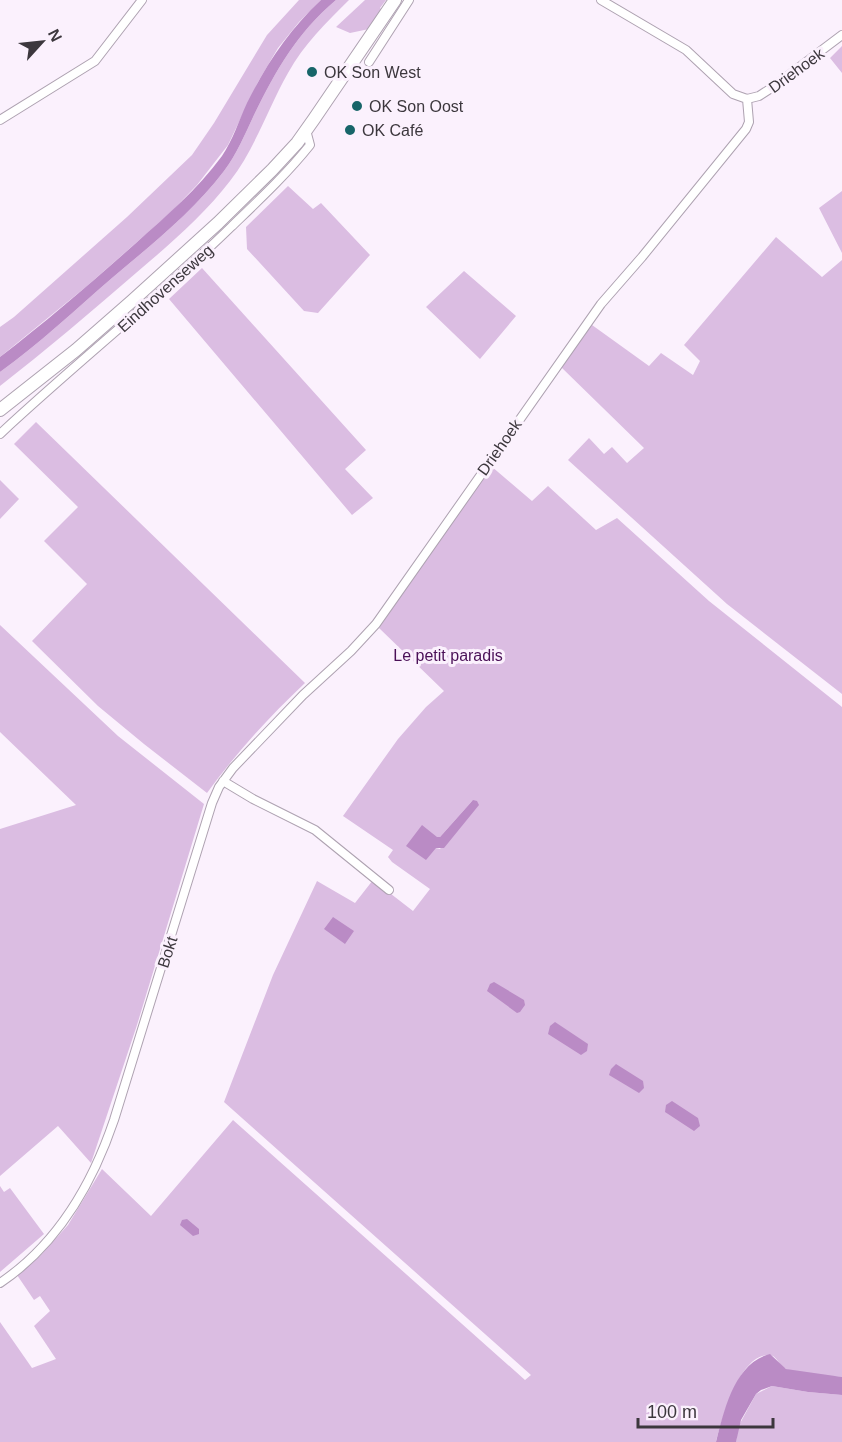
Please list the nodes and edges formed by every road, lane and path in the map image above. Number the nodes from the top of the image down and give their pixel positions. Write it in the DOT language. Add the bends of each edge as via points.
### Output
graph roads {
  1 [pos="142,0"];
  2 [pos="395,0"];
  3 [pos="409,0"];
  4 [pos="601,0"];
  5 [pos="842,35"];
  6 [pos="369,62"];
  7 [pos="747,99"];
  8 [pos="0,120"];
  9 [pos="306,130"];
  10 [pos="0,410"];
  11 [pos="0,434"];
  12 [pos="223,781"];
  13 [pos="389,890"];
  14 [pos="0,1283"];
  1 -- 8 [label="street" via="95,62"];
  2 -- 9 [label="main road, Eindhovenseweg"];
  3 -- 6 [label="street"];
  4 -- 7 [label="street, Driehoek" via="686,50 733,94"];
  5 -- 7 [label="street, Driehoek" via="773,87"];
  7 -- 12 [label="street, Driehoek" via="746,129 600,304 382,616"];
  9 -- 10 [label="main road, Eindhovenseweg" via="272,170 187,252 76,350"];
  9 -- 11 [label="street, Eindhovenseweg" via="310,145 277,182 168,286"];
  12 -- 13 [label="street" via="315,830"];
  12 -- 14 [label="street, Bokt" via="212,803 100,1157 53,1237"];
}
